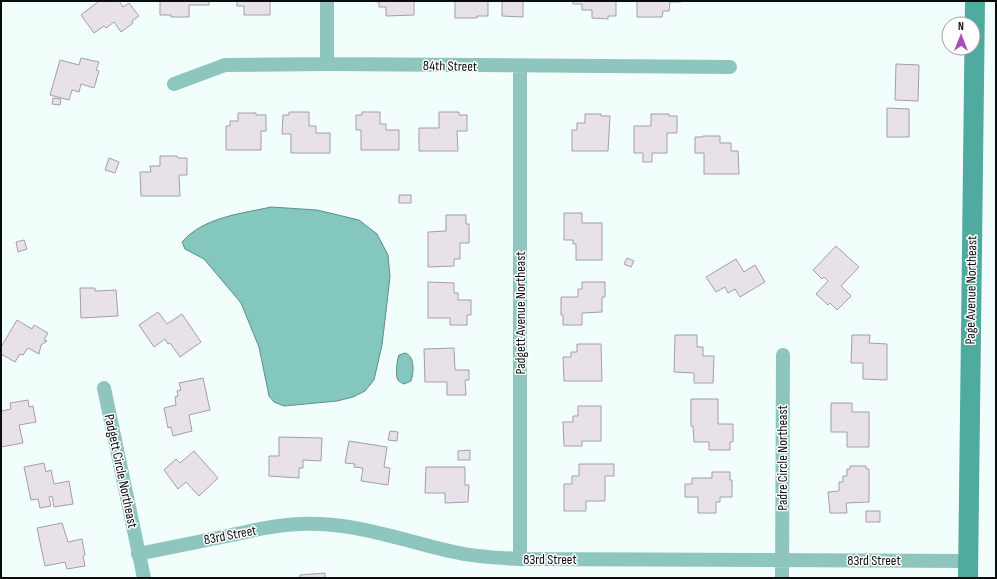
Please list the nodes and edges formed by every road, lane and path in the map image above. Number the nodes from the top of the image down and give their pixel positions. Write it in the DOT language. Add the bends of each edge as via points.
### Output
graph roads {
  1 [pos="327,1"];
  2 [pos="975,1"];
  3 [pos="327,64"];
  4 [pos="520,66"];
  5 [pos="730,67"];
  6 [pos="174,84"];
  7 [pos="783,355"];
  8 [pos="104,388"];
  9 [pos="138,554"];
  10 [pos="520,559"];
  11 [pos="782,560"];
  12 [pos="968,569"];
  13 [pos="144,578"];
  14 [pos="782,578"];
  1 -- 3 [label="street"];
  2 -- 12 [label="street, Page Avenue Northeast"];
  3 -- 4 [label="street, 84th Street"];
  3 -- 6 [label="street, 84th Street" via="225,65"];
  4 -- 5 [label="street, 84th Street"];
  4 -- 10 [label="street, Padgett Avenue Northeast"];
  7 -- 11 [label="street, Padre Circle Northeast"];
  8 -- 9 [label="street, Padgett Circle Northeast"];
  9 -- 10 [label="street, 83rd Street" via="259,529 320,524 385,533 460,553"];
  9 -- 13 [label="street"];
  10 -- 11 [label="street, 83rd Street"];
  11 -- 12 [label="street, 83rd Street"];
  11 -- 14 [label="street, Padre Circle Northeast"];
}
